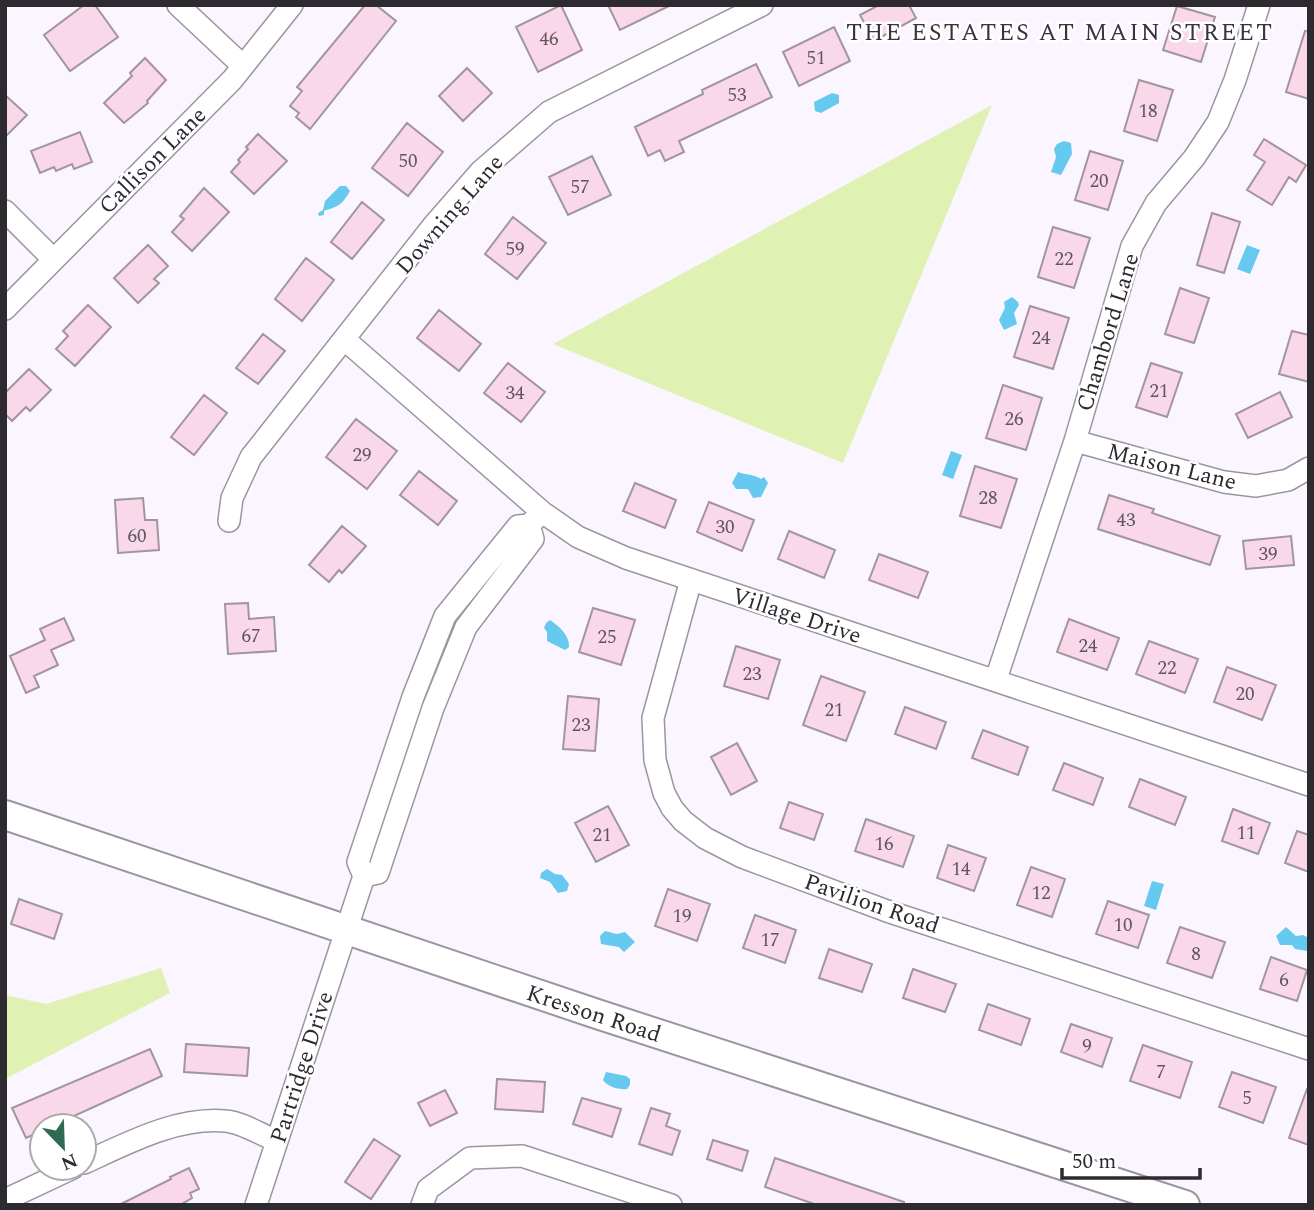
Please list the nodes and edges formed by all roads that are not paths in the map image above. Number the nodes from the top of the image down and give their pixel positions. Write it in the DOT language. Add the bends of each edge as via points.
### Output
graph roads {
  1 [pos="178,5"];
  2 [pos="292,5"];
  3 [pos="762,5"];
  4 [pos="1259,5"];
  5 [pos="243,66"];
  6 [pos="5,211"];
  7 [pos="53,259"];
  8 [pos="5,309"];
  9 [pos="344,340"];
  10 [pos="1075,441"];
  11 [pos="1309,468"];
  12 [pos="536,519"];
  13 [pos="229,521"];
  14 [pos="691,580"];
  15 [pos="996,679"];
  16 [pos="1309,785"];
  17 [pos="5,815"];
  18 [pos="346,929"];
  19 [pos="1309,1049"];
  20 [pos="276,1141"];
  21 [pos="98,1157"];
  22 [pos="42,1182"];
  23 [pos="5,1199"];
  24 [pos="256,1205"];
  25 [pos="422,1205"];
  26 [pos="671,1205"];
  27 [pos="1185,1205"];
  1 -- 5 [label="street"];
  2 -- 5 [label="street, Callison Lane"];
  3 -- 9 [label="street, Downing Lane" via="549,112 481,171"];
  4 -- 10 [label="street, Chambord Lane" via="1218,122 1156,203 1132,246"];
  5 -- 7 [label="street, Callison Lane"];
  6 -- 7 [label="street"];
  7 -- 8 [label="street, Callison Lane"];
  9 -- 12 [label="street, Village Drive"];
  9 -- 13 [label="street, Downing Lane" via="251,457 232,498"];
  10 -- 11 [label="street, Maison Lane" via="1224,482 1256,486 1288,480"];
  10 -- 15 [label="street, Chambord Lane"];
  12 -- 14 [label="street, Village Drive"];
  12 -- 18 [label="street, Partridge Drive" via="533,539 466,627 433,708 378,873 364,876"];
  14 -- 15 [label="street, Village Drive"];
  14 -- 19 [label="street, Pavilion Road" via="653,718 655,760 672,808 705,838 742,857 887,911"];
  15 -- 16 [label="street, Village Drive"];
  17 -- 18 [label="main road, Kresson Road"];
  18 -- 20 [label="street, Partridge Drive"];
  18 -- 27 [label="main road, Kresson Road"];
  20 -- 21 [label="street" via="227,1121 178,1125"];
  20 -- 24 [label="street, Partridge Drive"];
  22 -- 23 [label="street"];
  25 -- 26 [label="street" via="428,1189 470,1158 522,1156"];
}
